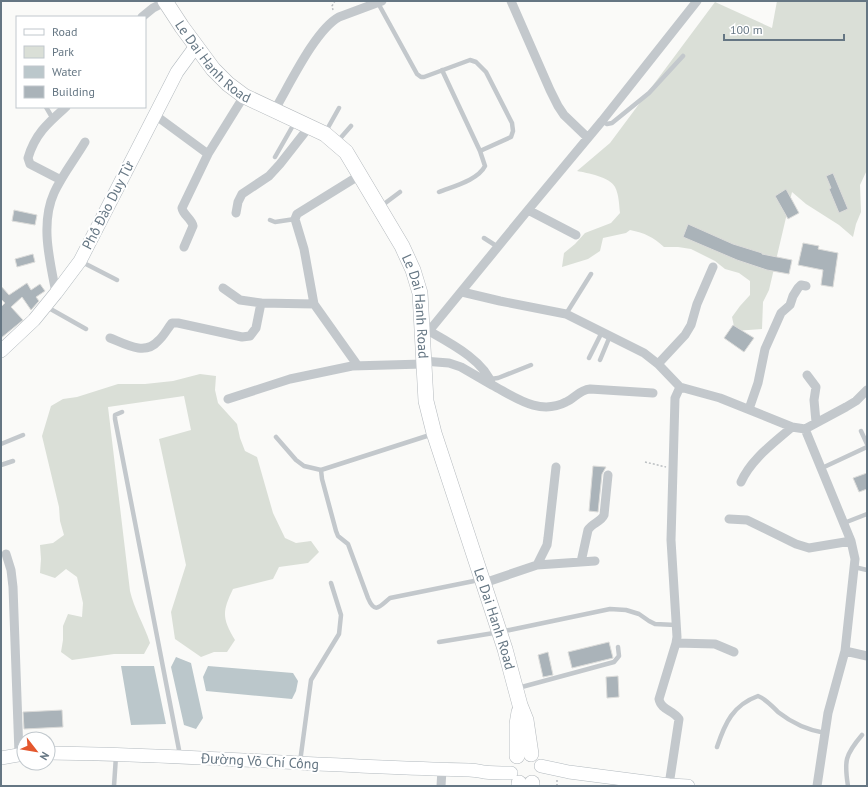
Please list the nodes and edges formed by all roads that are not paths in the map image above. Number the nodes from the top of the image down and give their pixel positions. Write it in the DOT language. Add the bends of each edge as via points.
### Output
graph roads {
  1 [pos="511,1"];
  2 [pos="697,1"];
  3 [pos="165,2"];
  4 [pos="380,2"];
  5 [pos="143,16"];
  6 [pos="196,46"];
  7 [pos="683,56"];
  8 [pos="442,70"];
  9 [pos="244,96"];
  10 [pos="47,108"];
  11 [pos="65,108"];
  12 [pos="339,108"];
  13 [pos="274,111"];
  14 [pos="155,115"];
  15 [pos="53,119"];
  16 [pos="602,121"];
  17 [pos="303,124"];
  18 [pos="351,126"];
  19 [pos="588,138"];
  20 [pos="330,139"];
  21 [pos="85,142"];
  22 [pos="480,151"];
  23 [pos="208,154"];
  24 [pos="275,157"];
  25 [pos="360,175"];
  26 [pos="61,180"];
  27 [pos="400,192"];
  28 [pos="439,192"];
  29 [pos="379,208"];
  30 [pos="528,210"];
  31 [pos="236,213"];
  32 [pos="295,219"];
  33 [pos="270,220"];
  34 [pos="576,235"];
  35 [pos="484,238"];
  36 [pos="184,247"];
  37 [pos="498,247"];
  38 [pos="80,261"];
  39 [pos="713,267"];
  40 [pos="591,274"];
  41 [pos="117,280"];
  42 [pos="806,286"];
  43 [pos="223,288"];
  44 [pos="462,292"];
  45 [pos="56,293"];
  46 [pos="261,303"];
  47 [pos="314,304"];
  48 [pos="45,306"];
  49 [pos="566,314"];
  50 [pos="86,329"];
  51 [pos="426,334"];
  52 [pos="606,334"];
  53 [pos="110,338"];
  54 [pos="1,351"];
  55 [pos="589,358"];
  56 [pos="600,360"];
  57 [pos="423,363"];
  58 [pos="531,364"];
  59 [pos="658,364"];
  60 [pos="358,366"];
  61 [pos="807,375"];
  62 [pos="491,382"];
  63 [pos="680,387"];
  64 [pos="867,390"];
  65 [pos="653,393"];
  66 [pos="228,399"];
  67 [pos="749,409"];
  68 [pos="122,412"];
  69 [pos="816,422"];
  70 [pos="792,427"];
  71 [pos="806,428"];
  72 [pos="861,431"];
  73 [pos="434,433"];
  74 [pos="23,435"];
  75 [pos="276,437"];
  76 [pos="1,444"];
  77 [pos="867,444"];
  78 [pos="867,447"];
  79 [pos="1,459"];
  80 [pos="13,460"];
  81 [pos="2,465"];
  82 [pos="556,467"];
  83 [pos="822,468"];
  84 [pos="320,470"];
  85 [pos="608,475"];
  86 [pos="741,482"];
  87 [pos="867,514"];
  88 [pos="729,519"];
  89 [pos="844,523"];
  90 [pos="851,542"];
  91 [pos="6,554"];
  92 [pos="581,562"];
  93 [pos="595,562"];
  94 [pos="537,565"];
  95 [pos="854,567"];
  96 [pos="867,570"];
  97 [pos="483,581"];
  98 [pos="331,583"];
  99 [pos="676,625"];
  100 [pos="500,632"];
  101 [pos="439,642"];
  102 [pos="676,643"];
  103 [pos="618,647"];
  104 [pos="845,651"];
  105 [pos="734,652"];
  106 [pos="867,656"];
  107 [pos="516,689"];
  108 [pos="20,731"];
  109 [pos="825,733"];
  110 [pos="862,735"];
  111 [pos="717,747"];
  112 [pos="56,753"];
  113 [pos="16,755"];
  114 [pos="116,755"];
  115 [pos="180,756"];
  116 [pos="1,758"];
  117 [pos="300,764"];
  118 [pos="442,770"];
  119 [pos="525,773"];
  120 [pos="669,785"];
  121 [pos="114,786"];
  122 [pos="441,786"];
  123 [pos="688,786"];
  124 [pos="817,786"];
  125 [pos="848,786"];
  1 -- 19 [label="street" via="558,106"];
  2 -- 16 [label="street"];
  3 -- 5 [label="street"];
  3 -- 6 [label="main road, Le Dai Hanh Road"];
  4 -- 8 [label="lane" via="418,74 424,77"];
  4 -- 13 [label="street" via="339,17 326,27"];
  6 -- 9 [label="main road, Le Dai Hanh Road" via="218,74"];
  6 -- 14 [label="main road, Phố Đào Duy Từ" via="177,72"];
  7 -- 16 [label="lane" via="649,93 612,123"];
  8 -- 22 [label="lane"];
  8 -- 22 [label="lane" via="470,60 481,66 512,123 513,131 510,137"];
  9 -- 13 [label="main road, Le Dai Hanh Road"];
  9 -- 23 [label="street"];
  10 -- 15 [label="lane"];
  11 -- 15 [label="street"];
  12 -- 20 [label="lane"];
  13 -- 17 [label="main road, Le Dai Hanh Road"];
  14 -- 23 [label="street"];
  14 -- 38 [label="main road, Phố Đào Duy Từ"];
  15 -- 26 [label="street" via="36,138 28,158 30,164"];
  16 -- 19 [label="street"];
  17 -- 20 [label="main road, Le Dai Hanh Road"];
  17 -- 24 [label="lane"];
  17 -- 31 [label="street" via="280,164 269,176 242,194"];
  18 -- 20 [label="lane"];
  19 -- 30 [label="street"];
  20 -- 25 [label="main road, Le Dai Hanh Road" via="346,152"];
  21 -- 26 [label="street"];
  22 -- 28 [label="lane" via="485,166 482,172"];
  23 -- 36 [label="street" via="182,208 182,212 193,226"];
  25 -- 29 [label="main road, Le Dai Hanh Road"];
  25 -- 32 [label="street" via="297,214"];
  26 -- 45 [label="street" via="52,198 47,228"];
  27 -- 29 [label="lane"];
  29 -- 51 [label="main road, Le Dai Hanh Road" via="413,270 420,293"];
  30 -- 34 [label="street"];
  30 -- 37 [label="street"];
  32 -- 33 [label="lane" via="275,222"];
  32 -- 47 [label="street" via="304,250"];
  35 -- 37 [label="lane"];
  37 -- 44 [label="street"];
  38 -- 41 [label="lane"];
  38 -- 45 [label="main road, Phố Đào Duy Từ"];
  39 -- 59 [label="street" via="696,304 691,325"];
  40 -- 49 [label="lane"];
  42 -- 67 [label="street" via="801,285 798,288 790,305 781,313 765,349"];
  43 -- 46 [label="street" via="240,300"];
  44 -- 49 [label="street"];
  44 -- 51 [label="street"];
  45 -- 48 [label="main road, Phố Đào Duy Từ"];
  46 -- 47 [label="street"];
  46 -- 53 [label="street" via="256,328 250,336 242,337 172,323 152,346 133,347"];
  47 -- 60 [label="street"];
  48 -- 50 [label="lane"];
  48 -- 54 [label="main road, Phố Đào Duy Từ"];
  49 -- 52 [label="street"];
  51 -- 57 [label="main road, Le Dai Hanh Road"];
  51 -- 62 [label="street" via="465,353 483,370"];
  52 -- 55 [label="lane"];
  52 -- 56 [label="lane"];
  52 -- 59 [label="street" via="644,353"];
  57 -- 60 [label="street"];
  57 -- 62 [label="street" via="449,363"];
  57 -- 73 [label="main road, Le Dai Hanh Road" via="426,401"];
  58 -- 62 [label="lane"];
  59 -- 63 [label="street"];
  60 -- 66 [label="street" via="290,379"];
  61 -- 69 [label="street" via="816,387"];
  62 -- 65 [label="street" via="528,404 538,407 564,404 583,390 590,389"];
  63 -- 67 [label="street"];
  63 -- 99 [label="street" via="675,398 671,540"];
  64 -- 69 [label="street" via="846,407"];
  67 -- 70 [label="street"];
  68 -- 115 [label="lane" via="115,415 114,419"];
  69 -- 71 [label="street"];
  70 -- 71 [label="street"];
  70 -- 86 [label="street" via="756,458"];
  71 -- 83 [label="street"];
  72 -- 77 [label="lane"];
  73 -- 84 [label="lane"];
  73 -- 97 [label="main road, Le Dai Hanh Road"];
  74 -- 76 [label="lane"];
  75 -- 84 [label="lane" via="304,466"];
  78 -- 83 [label="lane"];
  79 -- 81 [label="lane"];
  80 -- 81 [label="lane"];
  82 -- 94 [label="street" via="547,545"];
  83 -- 89 [label="street"];
  84 -- 97 [label="lane" via="338,536 348,544 370,602 376,608 390,598"];
  85 -- 92 [label="street" via="604,516 589,527"];
  87 -- 89 [label="lane"];
  88 -- 90 [label="street" via="747,520 809,548"];
  89 -- 90 [label="street"];
  90 -- 95 [label="street"];
  91 -- 108 [label="street" via="13,587"];
  92 -- 93 [label="street"];
  92 -- 94 [label="street"];
  94 -- 97 [label="street"];
  95 -- 96 [label="lane"];
  95 -- 104 [label="street"];
  97 -- 100 [label="main road, Le Dai Hanh Road"];
  98 -- 117 [label="lane" via="341,615 339,634 311,680"];
  99 -- 100 [label="lane" via="655,624 648,622 639,614 610,609"];
  99 -- 102 [label="street"];
  100 -- 101 [label="lane"];
  100 -- 107 [label="main road, Le Dai Hanh Road"];
  102 -- 105 [label="street" via="715,644"];
  102 -- 120 [label="street" via="659,698 662,707 679,719"];
  103 -- 107 [label="lane" via="619,656 614,662"];
  104 -- 106 [label="street"];
  104 -- 109 [label="street" via="828,712"];
  107 -- 119 [label="main road, Le Dai Hanh Road" via="520,705 517,724"];
  109 -- 111 [label="lane" via="801,727 758,696 747,701 730,716"];
  109 -- 124 [label="street"];
  110 -- 125 [label="lane" via="847,758"];
  112 -- 114 [label="main road, Đường Võ Chí Công"];
  113 -- 116 [label="main road"];
  114 -- 115 [label="main road, Đường Võ Chí Công"];
  114 -- 121 [label="lane"];
  115 -- 117 [label="main road, Đường Võ Chí Công"];
  117 -- 118 [label="main road, Đường Võ Chí Công"];
  118 -- 119 [label="main road, Đường Võ Chí Công" via="471,770 484,767"];
  118 -- 122 [label="street"];
  119 -- 120 [label="main road, Đường Võ Chí Công" via="569,772"];
  120 -- 123 [label="main road, Đường Võ Chí Công"];
}
